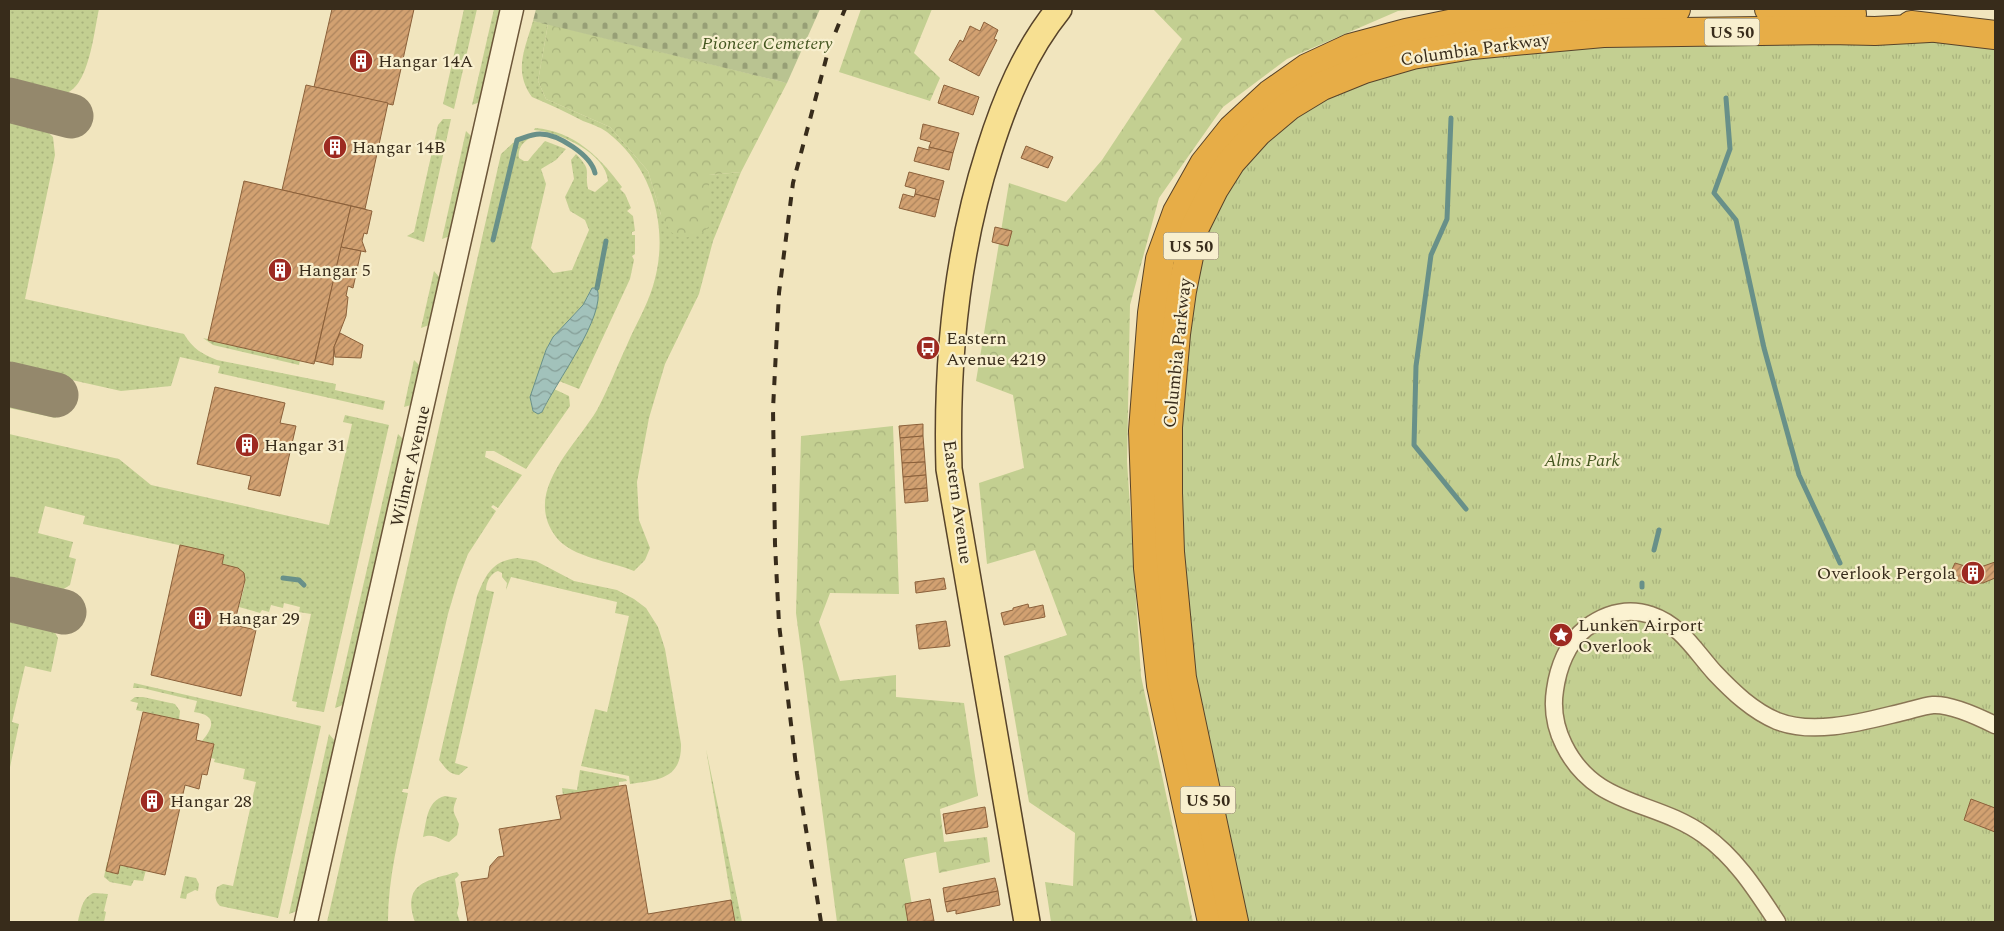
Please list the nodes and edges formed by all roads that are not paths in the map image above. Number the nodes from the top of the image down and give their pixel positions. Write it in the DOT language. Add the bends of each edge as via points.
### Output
graph roads {
  1 [pos="512,9"];
  2 [pos="1059,9"];
  3 [pos="1676,9"];
  4 [pos="1769,9"];
  5 [pos="1929,28"];
  6 [pos="1995,35"];
  7 [pos="1995,725"];
  8 [pos="306,922"];
  9 [pos="1027,922"];
  10 [pos="1212,922"];
  11 [pos="1234,922"];
  12 [pos="1777,922"];
  1 -- 8 [label="street, Wilmer Avenue"];
  2 -- 9 [label="main road, Eastern Avenue" via="1011,88 981,176 956,298 949,378 949,469"];
  3 -- 10 [label="highway, Columbia Parkway / US 50" via="1600,10 1474,19 1406,32 1350,48 1270,94 1232,128 1204,164 1176,212 1160,259 1152,313 1143,431 1148,568 1161,685"];
  4 -- 5 [label="highway, Columbia Parkway / US 50" via="1844,12"];
  5 -- 6 [label="highway, Columbia Parkway / US 50"];
  5 -- 11 [label="highway, Columbia Parkway / US 50" via="1603,33 1472,45 1412,55 1322,86 1288,106 1231,162 1196,227 1184,283 1168,427 1168,492 1170,552 1182,678"];
  7 -- 12 [label="street" via="1964,711 1934,705 1834,726 1792,726 1755,710 1715,672 1683,634 1664,620 1642,613 1618,612 1603,616 1578,634 1564,660 1554,695 1555,721 1570,757 1584,775 1603,790 1655,809 1705,835 1745,875"];
}
